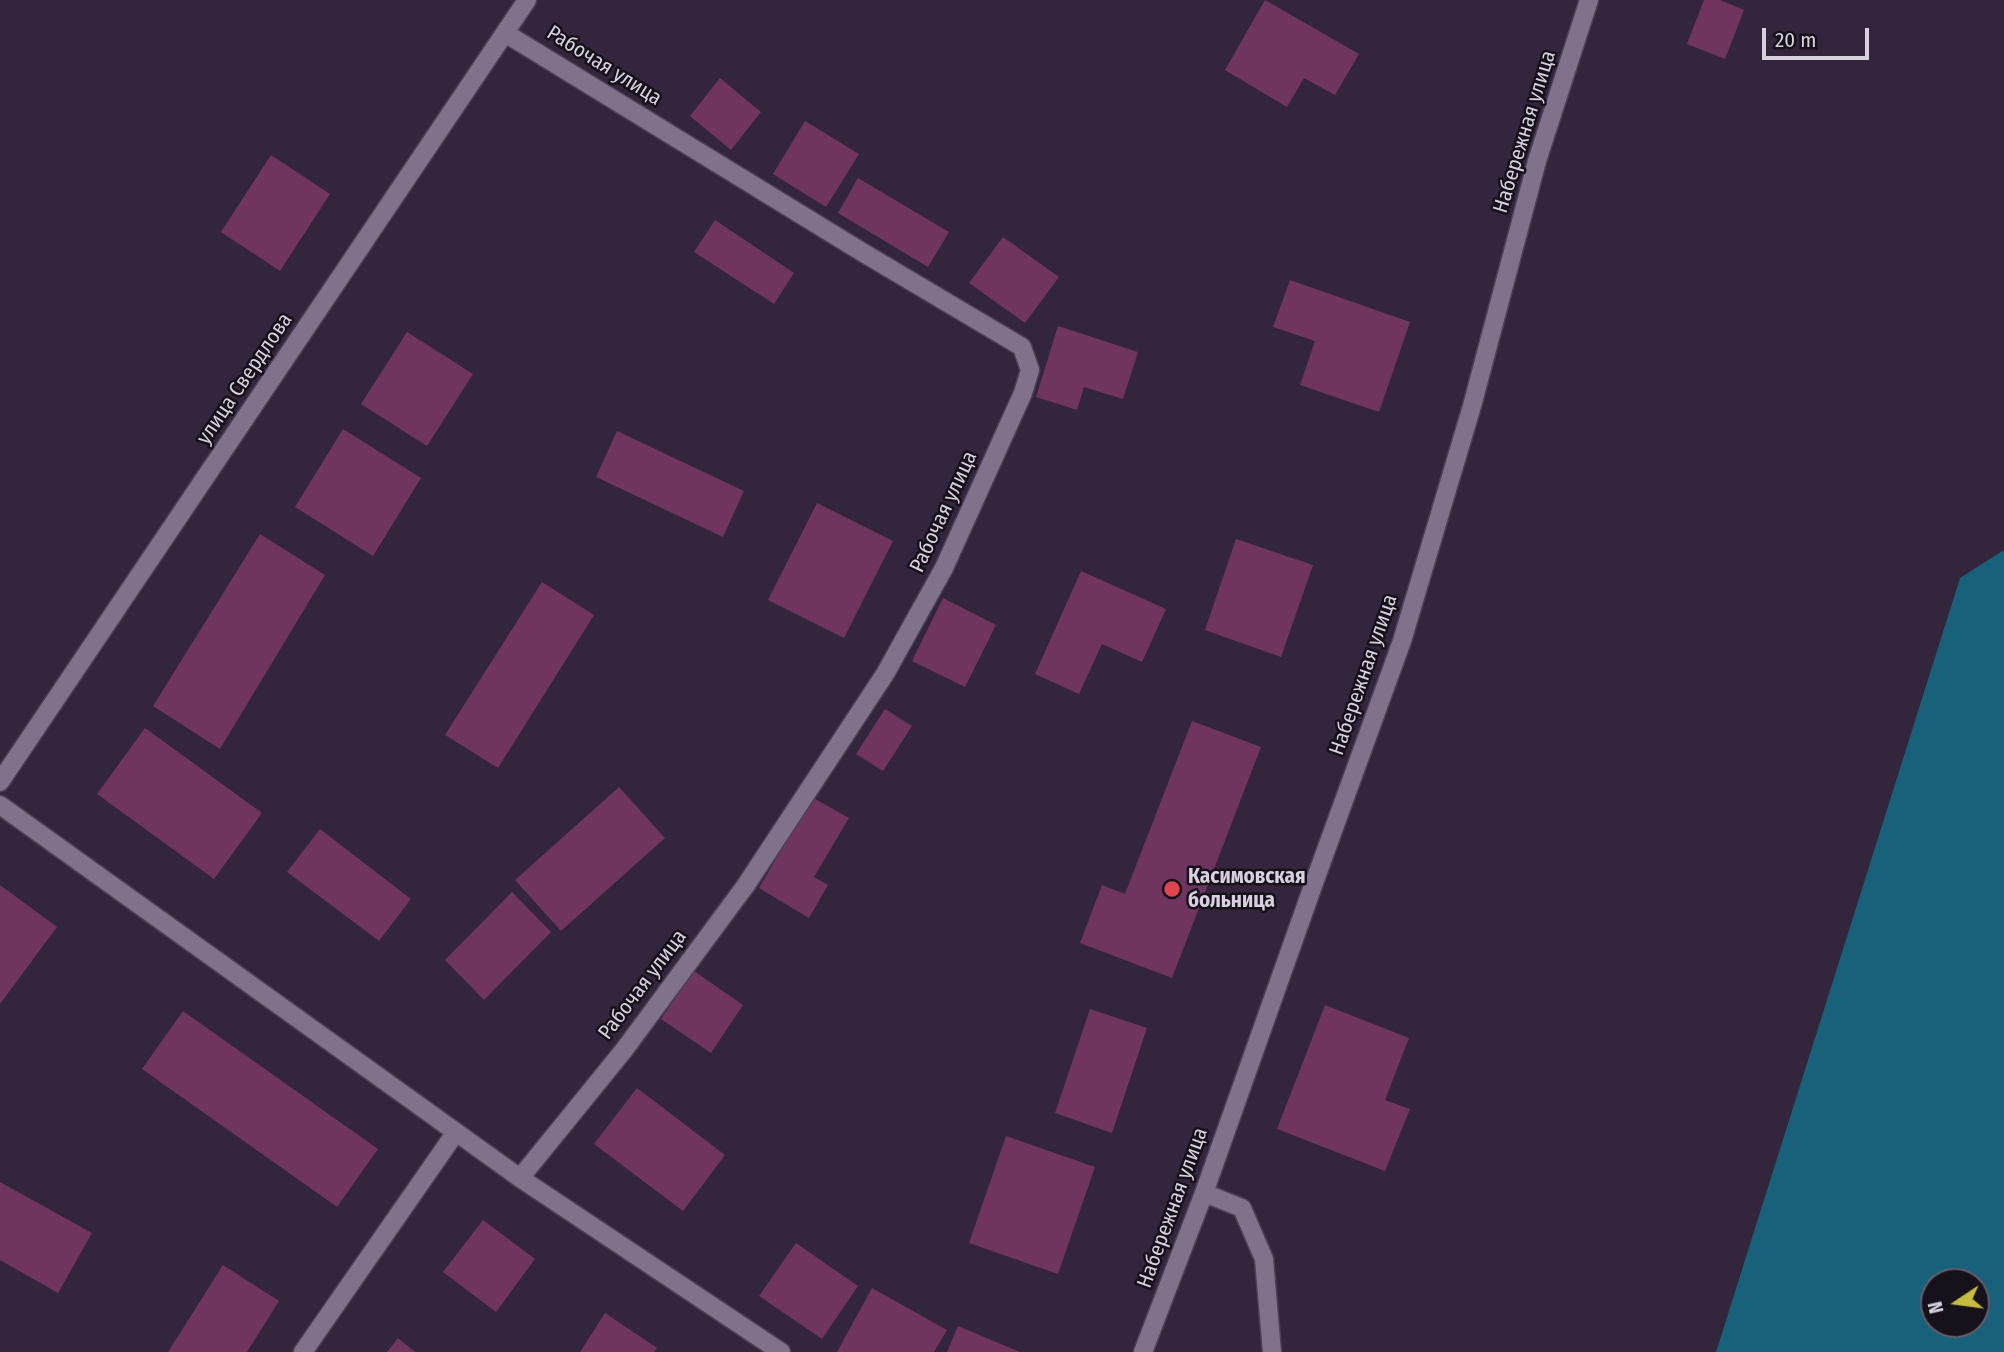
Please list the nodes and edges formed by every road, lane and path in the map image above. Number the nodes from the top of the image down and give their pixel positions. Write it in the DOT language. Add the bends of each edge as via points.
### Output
graph roads {
  1 [pos="527,0"];
  2 [pos="1589,0"];
  3 [pos="505,33"];
  4 [pos="0,782"];
  5 [pos="0,805"];
  6 [pos="456,1132"];
  7 [pos="520,1178"];
  8 [pos="1204,1193"];
  9 [pos="303,1352"];
  10 [pos="781,1352"];
  11 [pos="1143,1352"];
  12 [pos="1272,1352"];
  1 -- 3 [label="street, улица Свердлова"];
  2 -- 8 [label="street, Набережная улица" via="1538,161 1402,642"];
  3 -- 4 [label="street, улица Свердлова"];
  3 -- 7 [label="street, Рабочая улица" via="1022,347 1030,370 944,568 884,674 746,885 624,1050"];
  5 -- 6 [label="street"];
  6 -- 7 [label="street"];
  6 -- 9 [label="street"];
  7 -- 10 [label="street"];
  8 -- 11 [label="street, Набережная улица"];
  8 -- 12 [label="street" via="1242,1208 1264,1259"];
}
